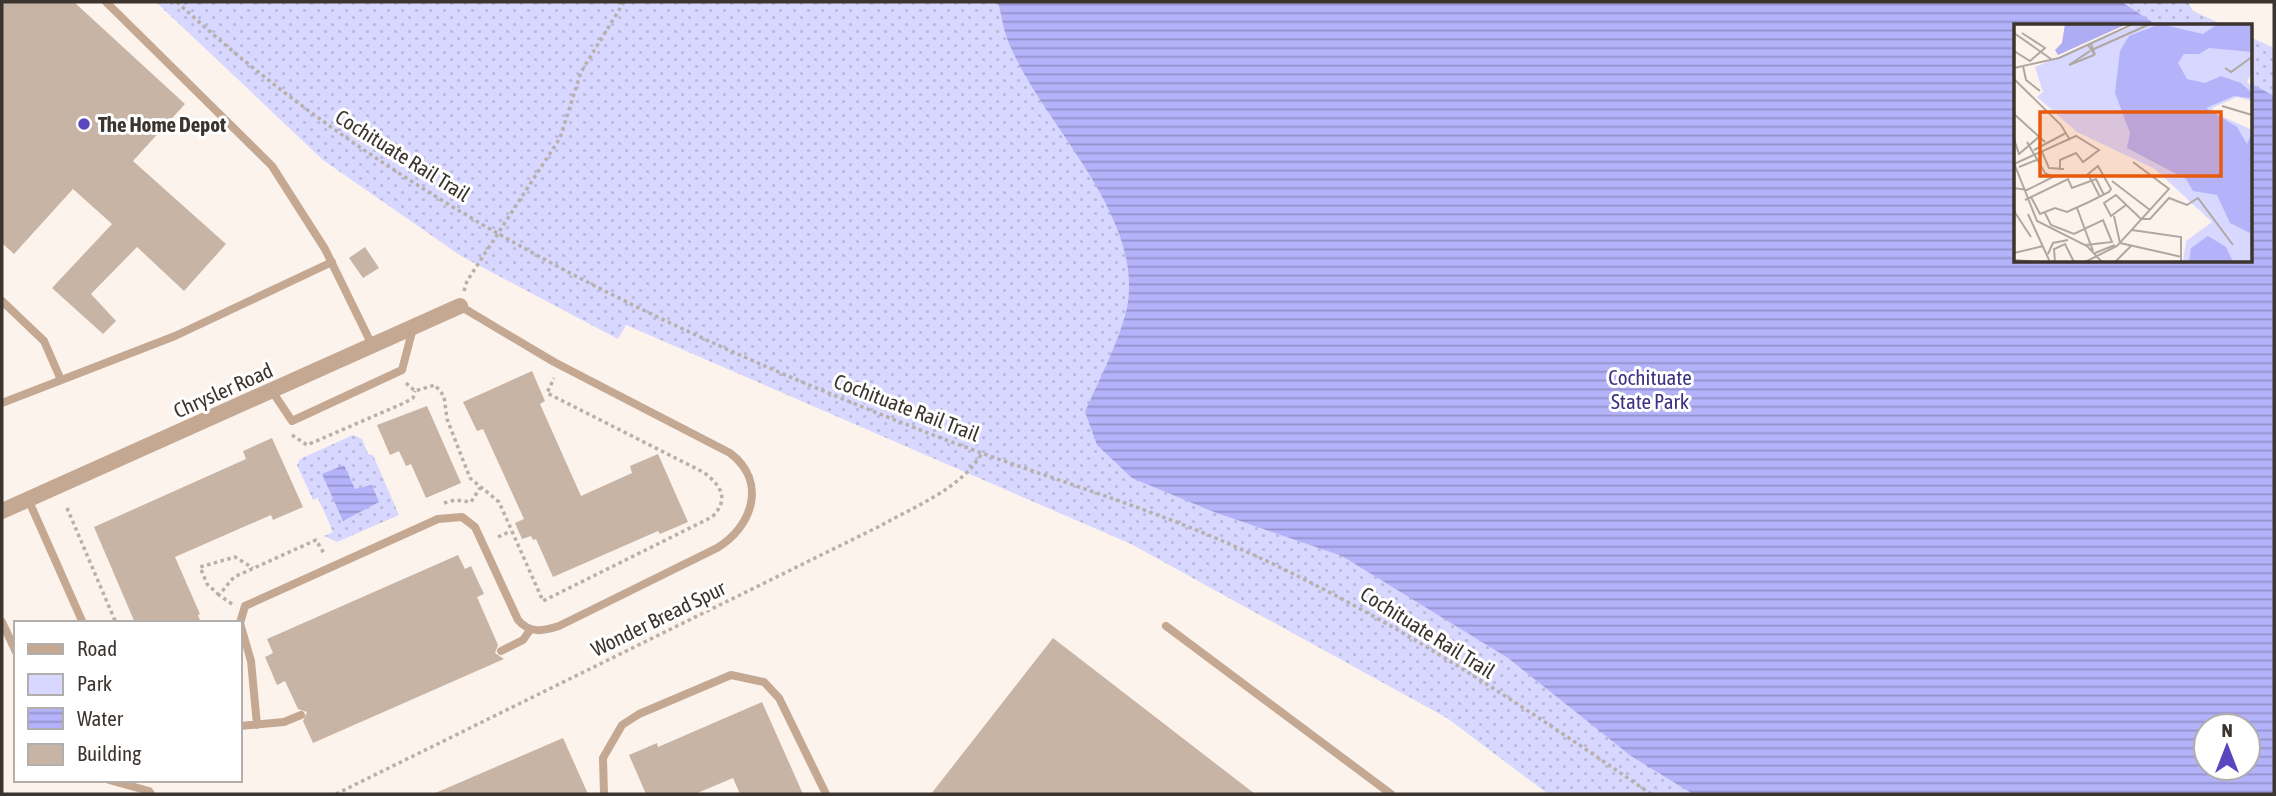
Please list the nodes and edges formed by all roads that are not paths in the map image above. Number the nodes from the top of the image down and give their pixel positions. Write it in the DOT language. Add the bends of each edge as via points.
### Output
graph roads {
  1 [pos="106,2"];
  2 [pos="332,262"];
  3 [pos="2,301"];
  4 [pos="460,306"];
  5 [pos="413,328"];
  6 [pos="373,347"];
  7 [pos="61,380"];
  8 [pos="272,391"];
  9 [pos="2,402"];
  10 [pos="28,499"];
  11 [pos="2,511"];
  12 [pos="82,621"];
  13 [pos="241,621"];
  14 [pos="2,622"];
  15 [pos="1166,625"];
  16 [pos="242,630"];
  17 [pos="530,630"];
  18 [pos="14,648"];
  19 [pos="501,651"];
  20 [pos="300,715"];
  21 [pos="257,725"];
  22 [pos="242,726"];
  23 [pos="116,782"];
  24 [pos="151,794"];
  25 [pos="604,794"];
  26 [pos="826,794"];
  27 [pos="1391,794"];
  1 -- 2 [label="lane" via="263,156"];
  2 -- 6 [label="lane"];
  2 -- 7 [label="lane" via="175,336"];
  3 -- 7 [label="lane" via="44,341"];
  4 -- 5 [label="street, Chrysler Road"];
  4 -- 17 [label="lane" via="563,367 724,449 740,462 749,478 749,512 732,538 559,625"];
  5 -- 6 [label="street, Chrysler Road"];
  5 -- 8 [label="lane" via="401,370 292,421"];
  6 -- 8 [label="street, Chrysler Road"];
  7 -- 9 [label="lane"];
  8 -- 10 [label="street, Chrysler Road"];
  10 -- 11 [label="street, Chrysler Road"];
  10 -- 12 [label="lane"];
  13 -- 17 [label="lane" via="245,606 438,519 462,517 475,527 518,620"];
  14 -- 18 [label="lane"];
  15 -- 27 [label="lane"];
  16 -- 21 [label="lane" via="251,661"];
  17 -- 19 [label="lane" via="523,640"];
  20 -- 21 [label="lane"];
  21 -- 22 [label="lane"];
  23 -- 24 [label="lane"];
  25 -- 26 [label="lane" via="603,758 622,725 731,675 755,677 779,698"];
}
